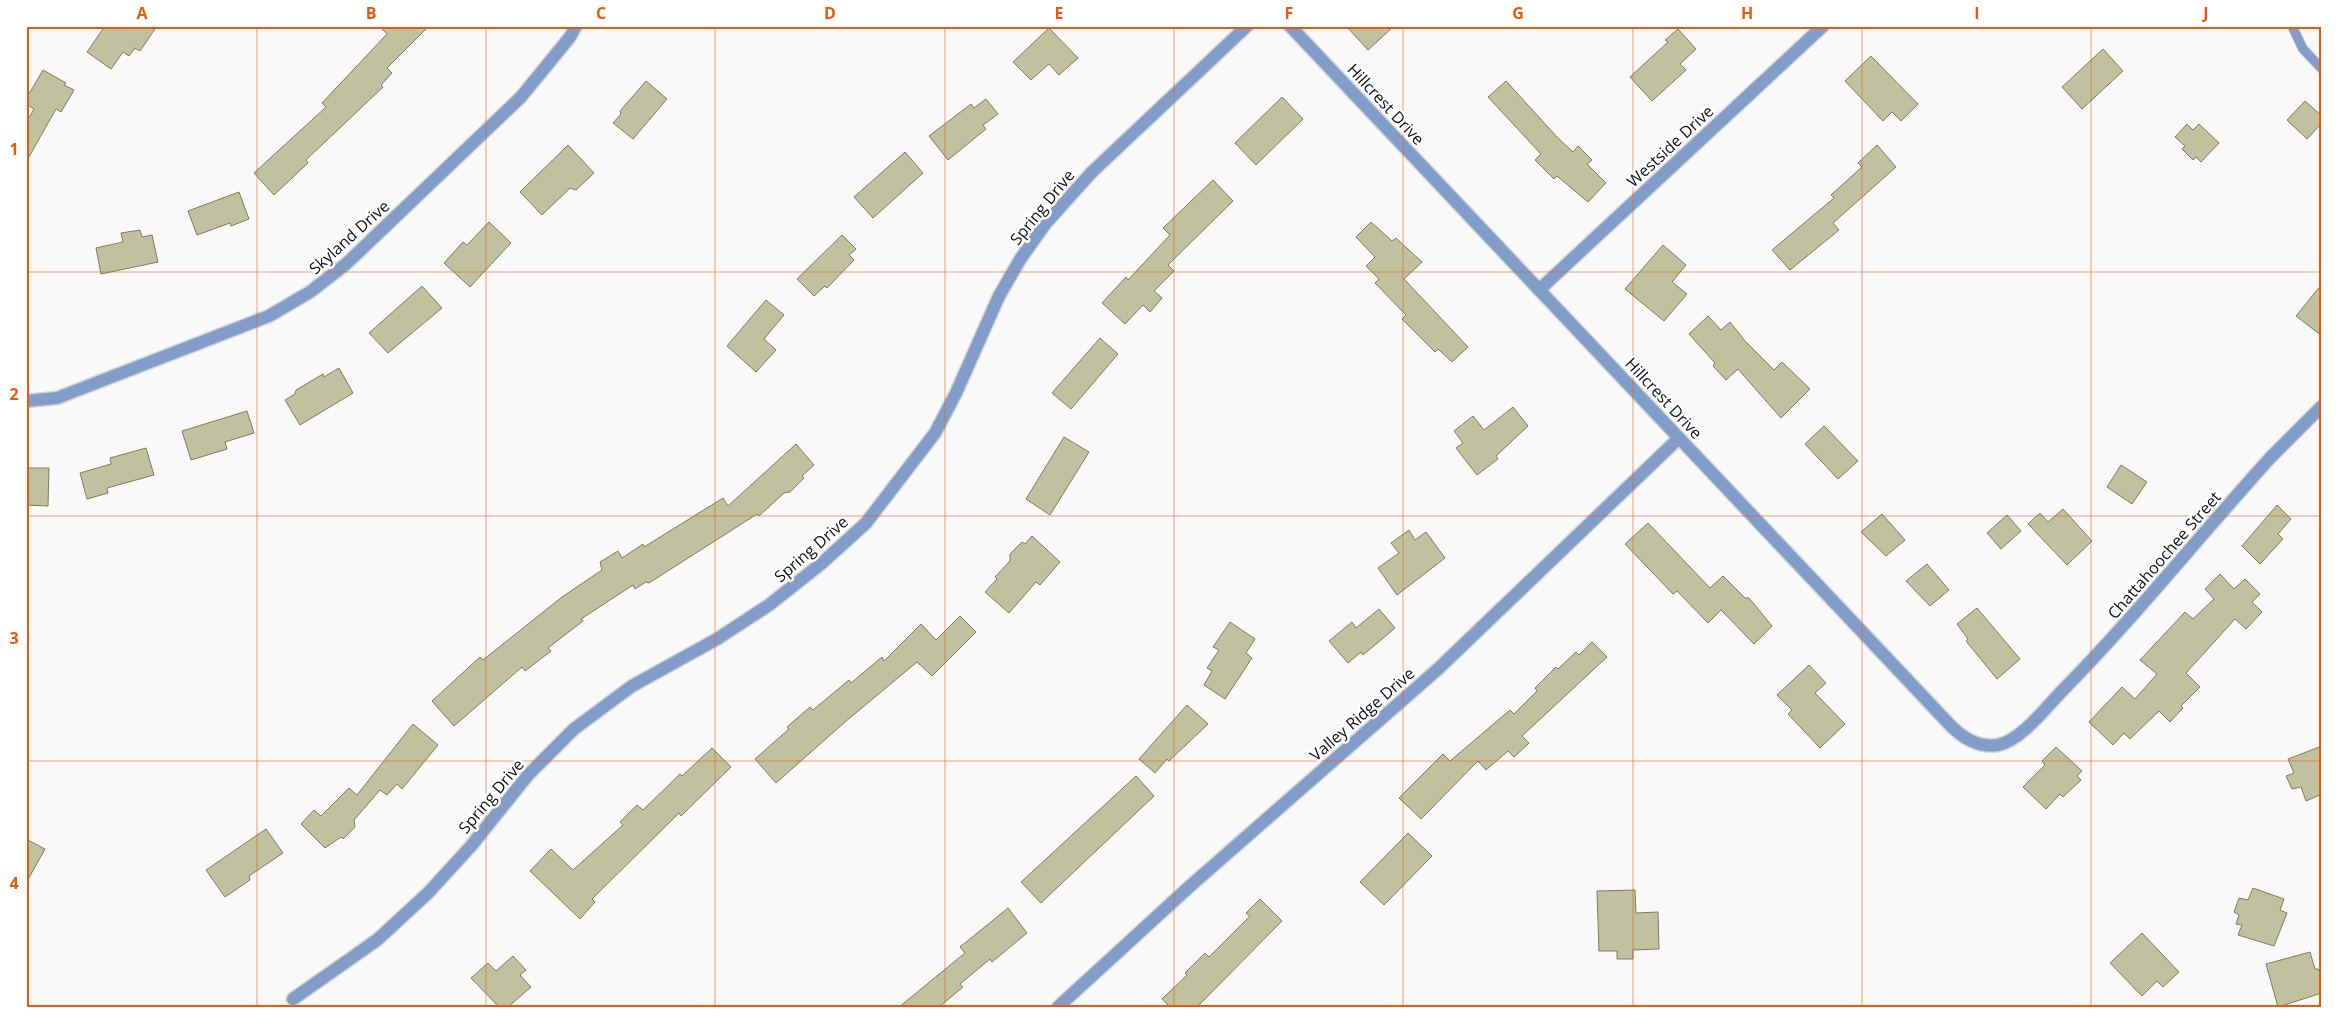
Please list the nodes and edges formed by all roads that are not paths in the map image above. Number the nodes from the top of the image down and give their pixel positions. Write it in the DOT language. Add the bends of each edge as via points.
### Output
graph roads {
  1 [pos="576,26"];
  2 [pos="1247,26"];
  3 [pos="1290,26"];
  4 [pos="1823,26"];
  5 [pos="2292,26"];
  6 [pos="2322,70"];
  7 [pos="1539,290"];
  8 [pos="26,401"];
  9 [pos="2322,406"];
  10 [pos="1679,438"];
  11 [pos="2030,724"];
  12 [pos="293,999"];
  13 [pos="1058,1007"];
  1 -- 8 [label="street, Skyland Drive" via="521,97 346,264 310,292 269,316 57,398"];
  2 -- 12 [label="street, Spring Drive" via="1092,172 1046,223 999,296 935,433 866,523 769,605 717,639 632,686 574,729 528,774 471,846 428,893 377,940"];
  3 -- 7 [label="street, Hillcrest Drive"];
  4 -- 7 [label="street, Westside Drive"];
  5 -- 6 [label="lane" via="2303,49"];
  7 -- 10 [label="street, Hillcrest Drive"];
  9 -- 11 [label="street, Chattahoochee Street"];
  10 -- 11 [label="street, Hillcrest Drive" via="1959,734 1977,744 1999,745 2019,735"];
  10 -- 13 [label="street, Valley Ridge Drive" via="1438,669 1189,887"];
}
